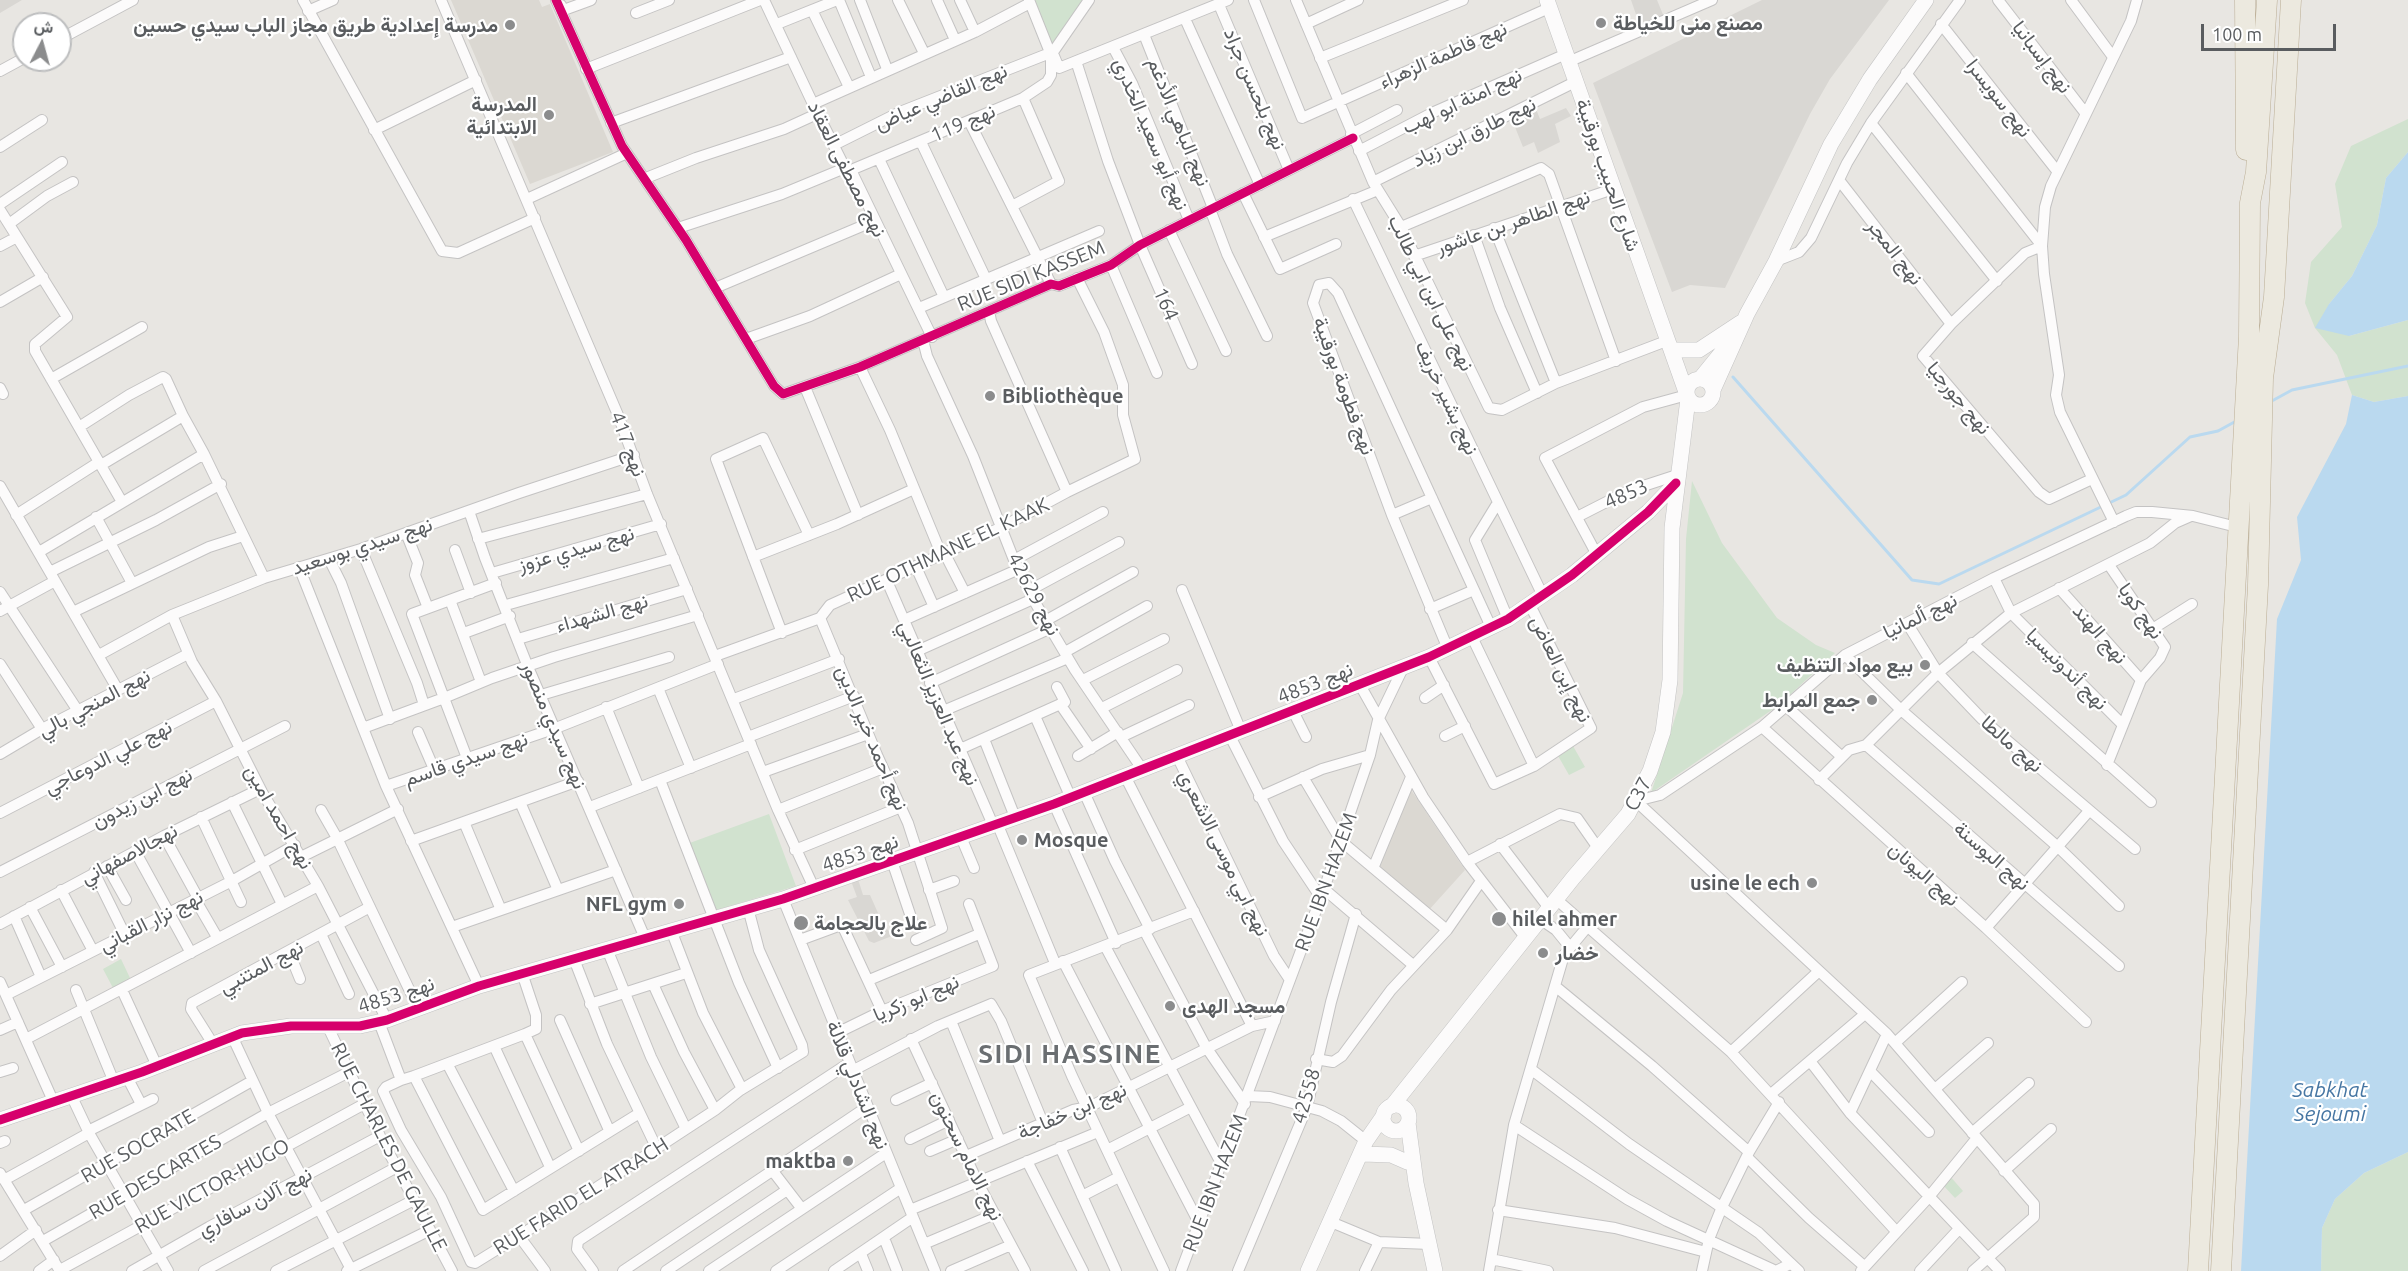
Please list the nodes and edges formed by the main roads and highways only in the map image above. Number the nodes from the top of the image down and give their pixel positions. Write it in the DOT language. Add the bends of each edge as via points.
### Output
graph roads {
  1 [pos="1926,0"];
  2 [pos="2245,0"];
  3 [pos="2267,0"];
  4 [pos="2291,0"];
  5 [pos="1548,4"];
  6 [pos="2250,203"];
  7 [pos="1743,318"];
  8 [pos="1671,345"];
  9 [pos="1698,379"];
  10 [pos="1687,395"];
  11 [pos="1710,397"];
  12 [pos="2253,401"];
  13 [pos="2251,444"];
  14 [pos="1683,447"];
  15 [pos="1676,479"];
  16 [pos="1419,1070"];
  17 [pos="1388,1111"];
  18 [pos="0,1120"];
  19 [pos="1401,1125"];
  20 [pos="1363,1151"];
  21 [pos="1407,1162"];
  22 [pos="1416,1183"];
  23 [pos="1308,1271"];
  24 [pos="1435,1271"];
  25 [pos="2198,1271"];
  26 [pos="2221,1271"];
  1 -- 7 [label="main road" via="1848,114 1816,171 1776,261"];
  2 -- 6 [label="highway" via="2246,168"];
  3 -- 6 [label="highway" via="2256,172"];
  4 -- 12 [label="highway" via="2274,287"];
  5 -- 8 [label="main road, شارع الحبيب بورقيبة"];
  6 -- 12 [label="highway" via="2249,336"];
  7 -- 8 [label="main road" via="1699,350"];
  7 -- 9 [label="main road" via="1725,348"];
  7 -- 11 [label="main road"];
  8 -- 9 [label="main road"];
  8 -- 10 [label="main road, شارع الحبيب بورقيبة"];
  9 -- 10 [label="main road" via="1690,382"];
  9 -- 11 [label="main road" via="1710,383"];
  10 -- 11 [label="main road" via="1696,405"];
  10 -- 14 [label="main road"];
  11 -- 14 [label="main road"];
  12 -- 13 [label="highway"];
  13 -- 25 [label="highway" via="2236,527"];
  13 -- 26 [label="highway" via="2258,585"];
  14 -- 15 [label="main road, C37"];
  15 -- 16 [label="main road, C37" via="1667,708 1650,771 1636,801"];
  15 -- 18 [label="main road, نهج 4853" via="1597,555 1508,619 1429,657 1054,804 814,888 479,986 383,1021 360,1026 273,1027 232,1036 120,1080"];
  16 -- 17 [label="main road, C37"];
  16 -- 19 [label="main road"];
  17 -- 19 [label="main road" via="1385,1125"];
  17 -- 19 [label="main road" via="1402,1107"];
  17 -- 20 [label="main road, C37"];
  19 -- 20 [label="main road"];
  19 -- 21 [label="main road"];
  19 -- 22 [label="main road"];
  20 -- 21 [label="main road"];
  20 -- 23 [label="main road, C37"];
  21 -- 22 [label="main road"];
  22 -- 24 [label="main road"];
}
